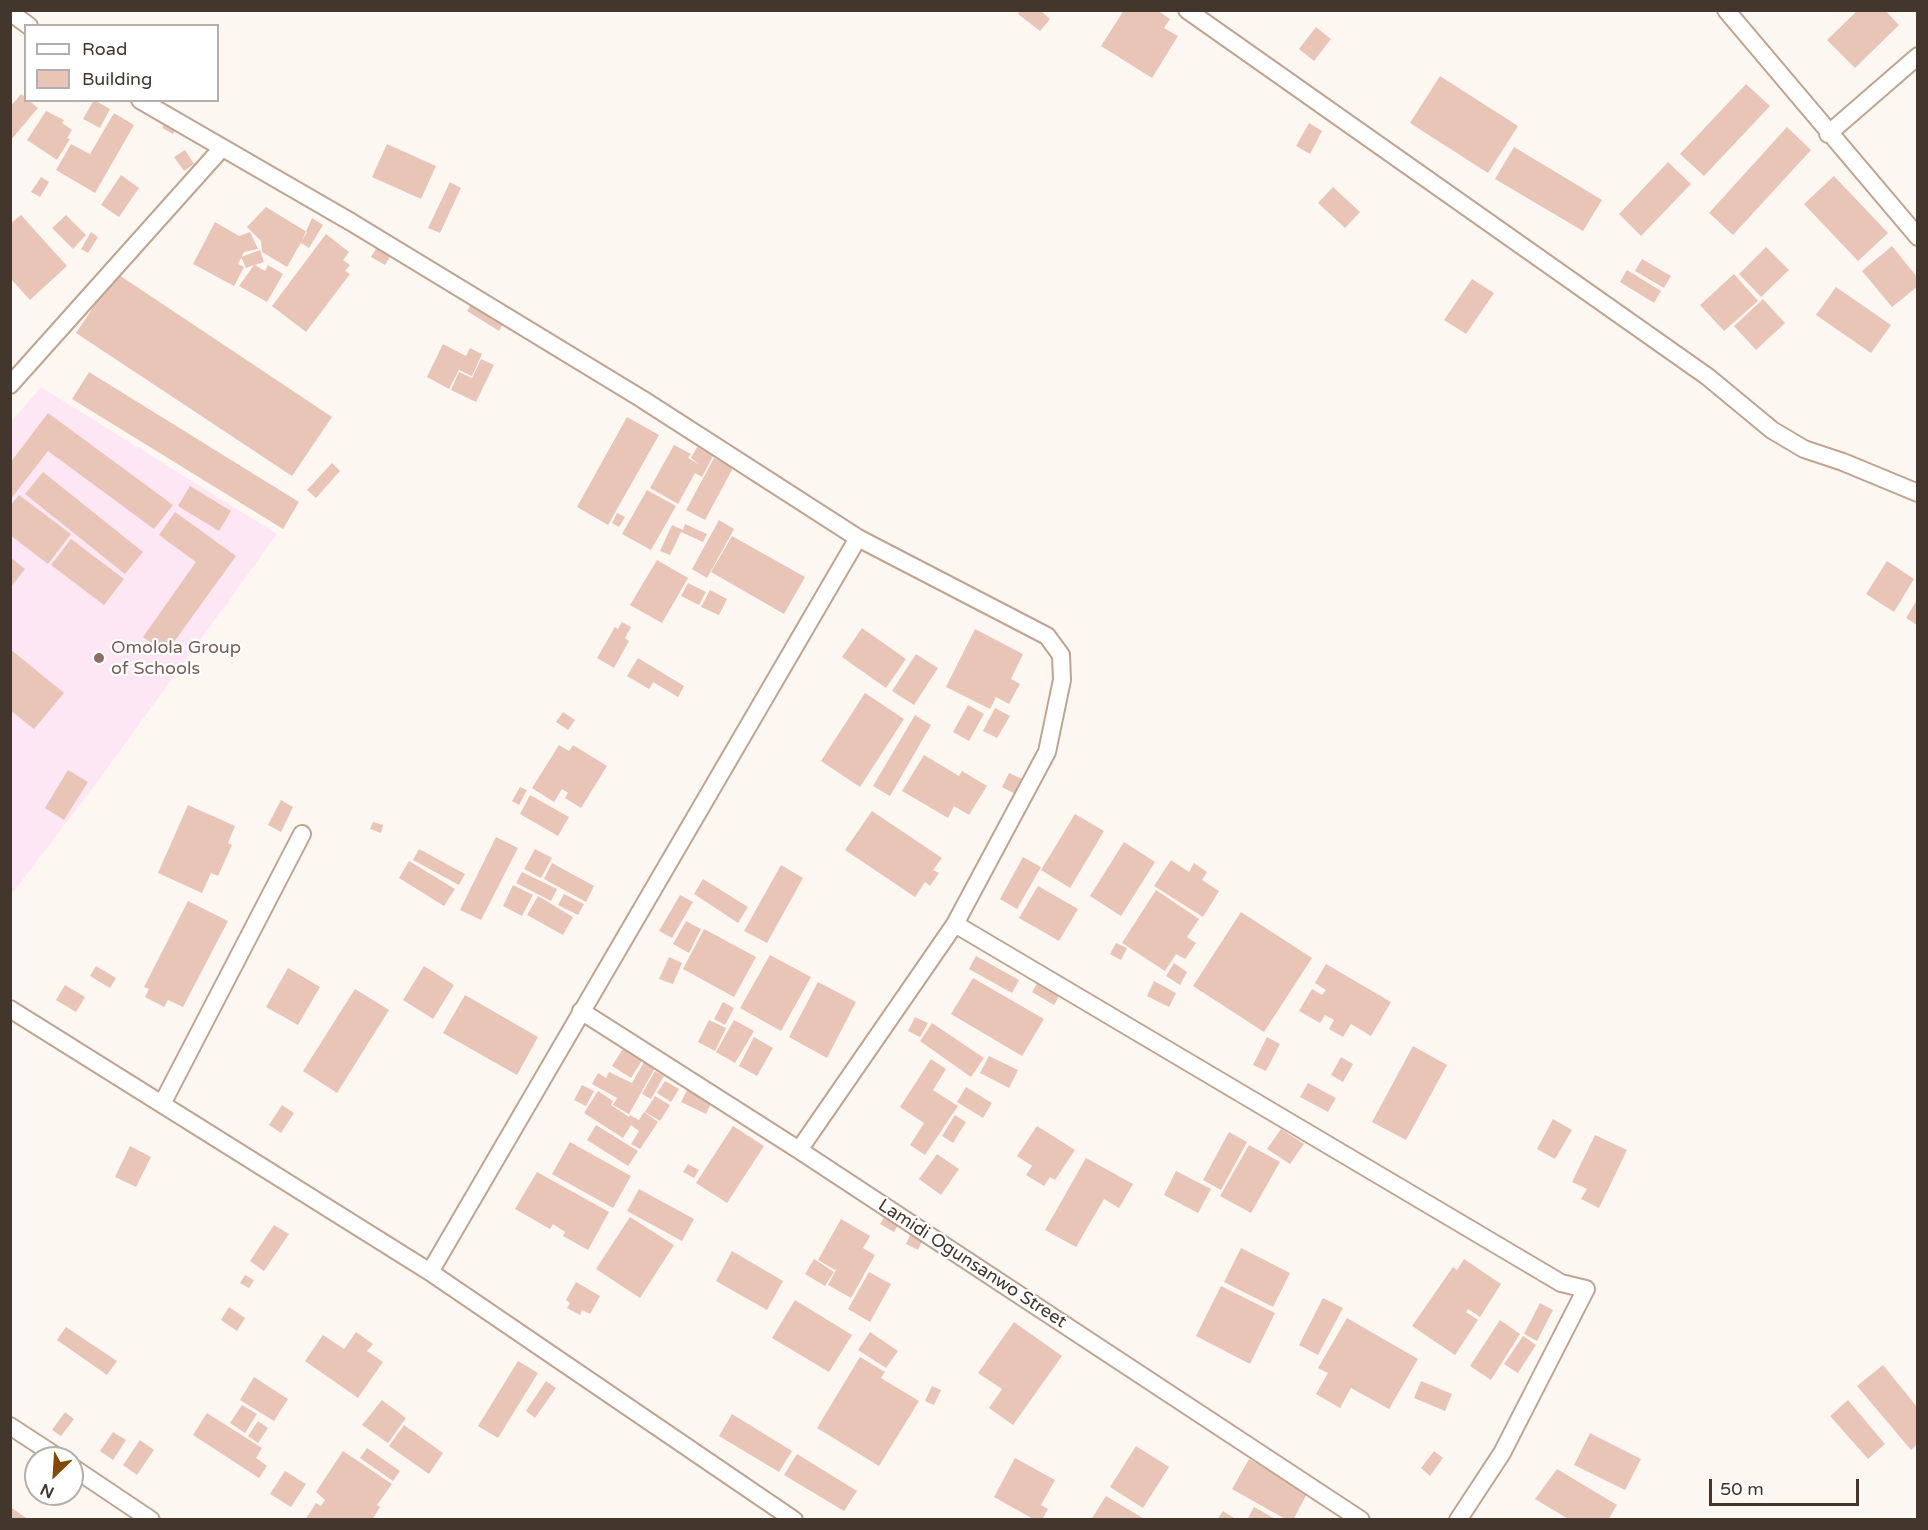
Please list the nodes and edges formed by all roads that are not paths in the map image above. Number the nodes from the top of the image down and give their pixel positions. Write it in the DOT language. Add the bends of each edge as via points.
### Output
graph roads {
  1 [pos="1186,10"];
  2 [pos="1726,10"];
  3 [pos="10,12"];
  4 [pos="26,24"];
  5 [pos="1917,56"];
  6 [pos="143,102"];
  7 [pos="1828,134"];
  8 [pos="222,148"];
  9 [pos="1917,237"];
  10 [pos="10,385"];
  11 [pos="1917,491"];
  12 [pos="858,538"];
  13 [pos="302,834"];
  14 [pos="956,924"];
  15 [pos="10,1009"];
  16 [pos="581,1011"];
  17 [pos="162,1104"];
  18 [pos="799,1150"];
  19 [pos="430,1272"];
  20 [pos="10,1426"];
  21 [pos="41,1446"];
  22 [pos="84,1475"];
  23 [pos="151,1520"];
  24 [pos="794,1520"];
  25 [pos="1361,1520"];
  26 [pos="1458,1520"];
  1 -- 11 [label="street" via="1698,370 1772,430 1804,449"];
  2 -- 7 [label="street"];
  3 -- 4 [label="street"];
  5 -- 7 [label="street"];
  6 -- 8 [label="street"];
  7 -- 9 [label="street"];
  8 -- 10 [label="street"];
  8 -- 12 [label="street" via="642,399"];
  12 -- 14 [label="street" via="1047,636 1061,655 1062,680 1047,752"];
  12 -- 16 [label="street"];
  13 -- 17 [label="street"];
  14 -- 18 [label="street"];
  14 -- 26 [label="street" via="1561,1283 1586,1289 1502,1453"];
  15 -- 17 [label="street"];
  16 -- 18 [label="street, Lamidi Ogunsanwo Street"];
  16 -- 19 [label="street"];
  17 -- 19 [label="street"];
  18 -- 25 [label="street, Lamidi Ogunsanwo Street"];
  19 -- 24 [label="street"];
  20 -- 21 [label="street"];
  22 -- 23 [label="street"];
}
